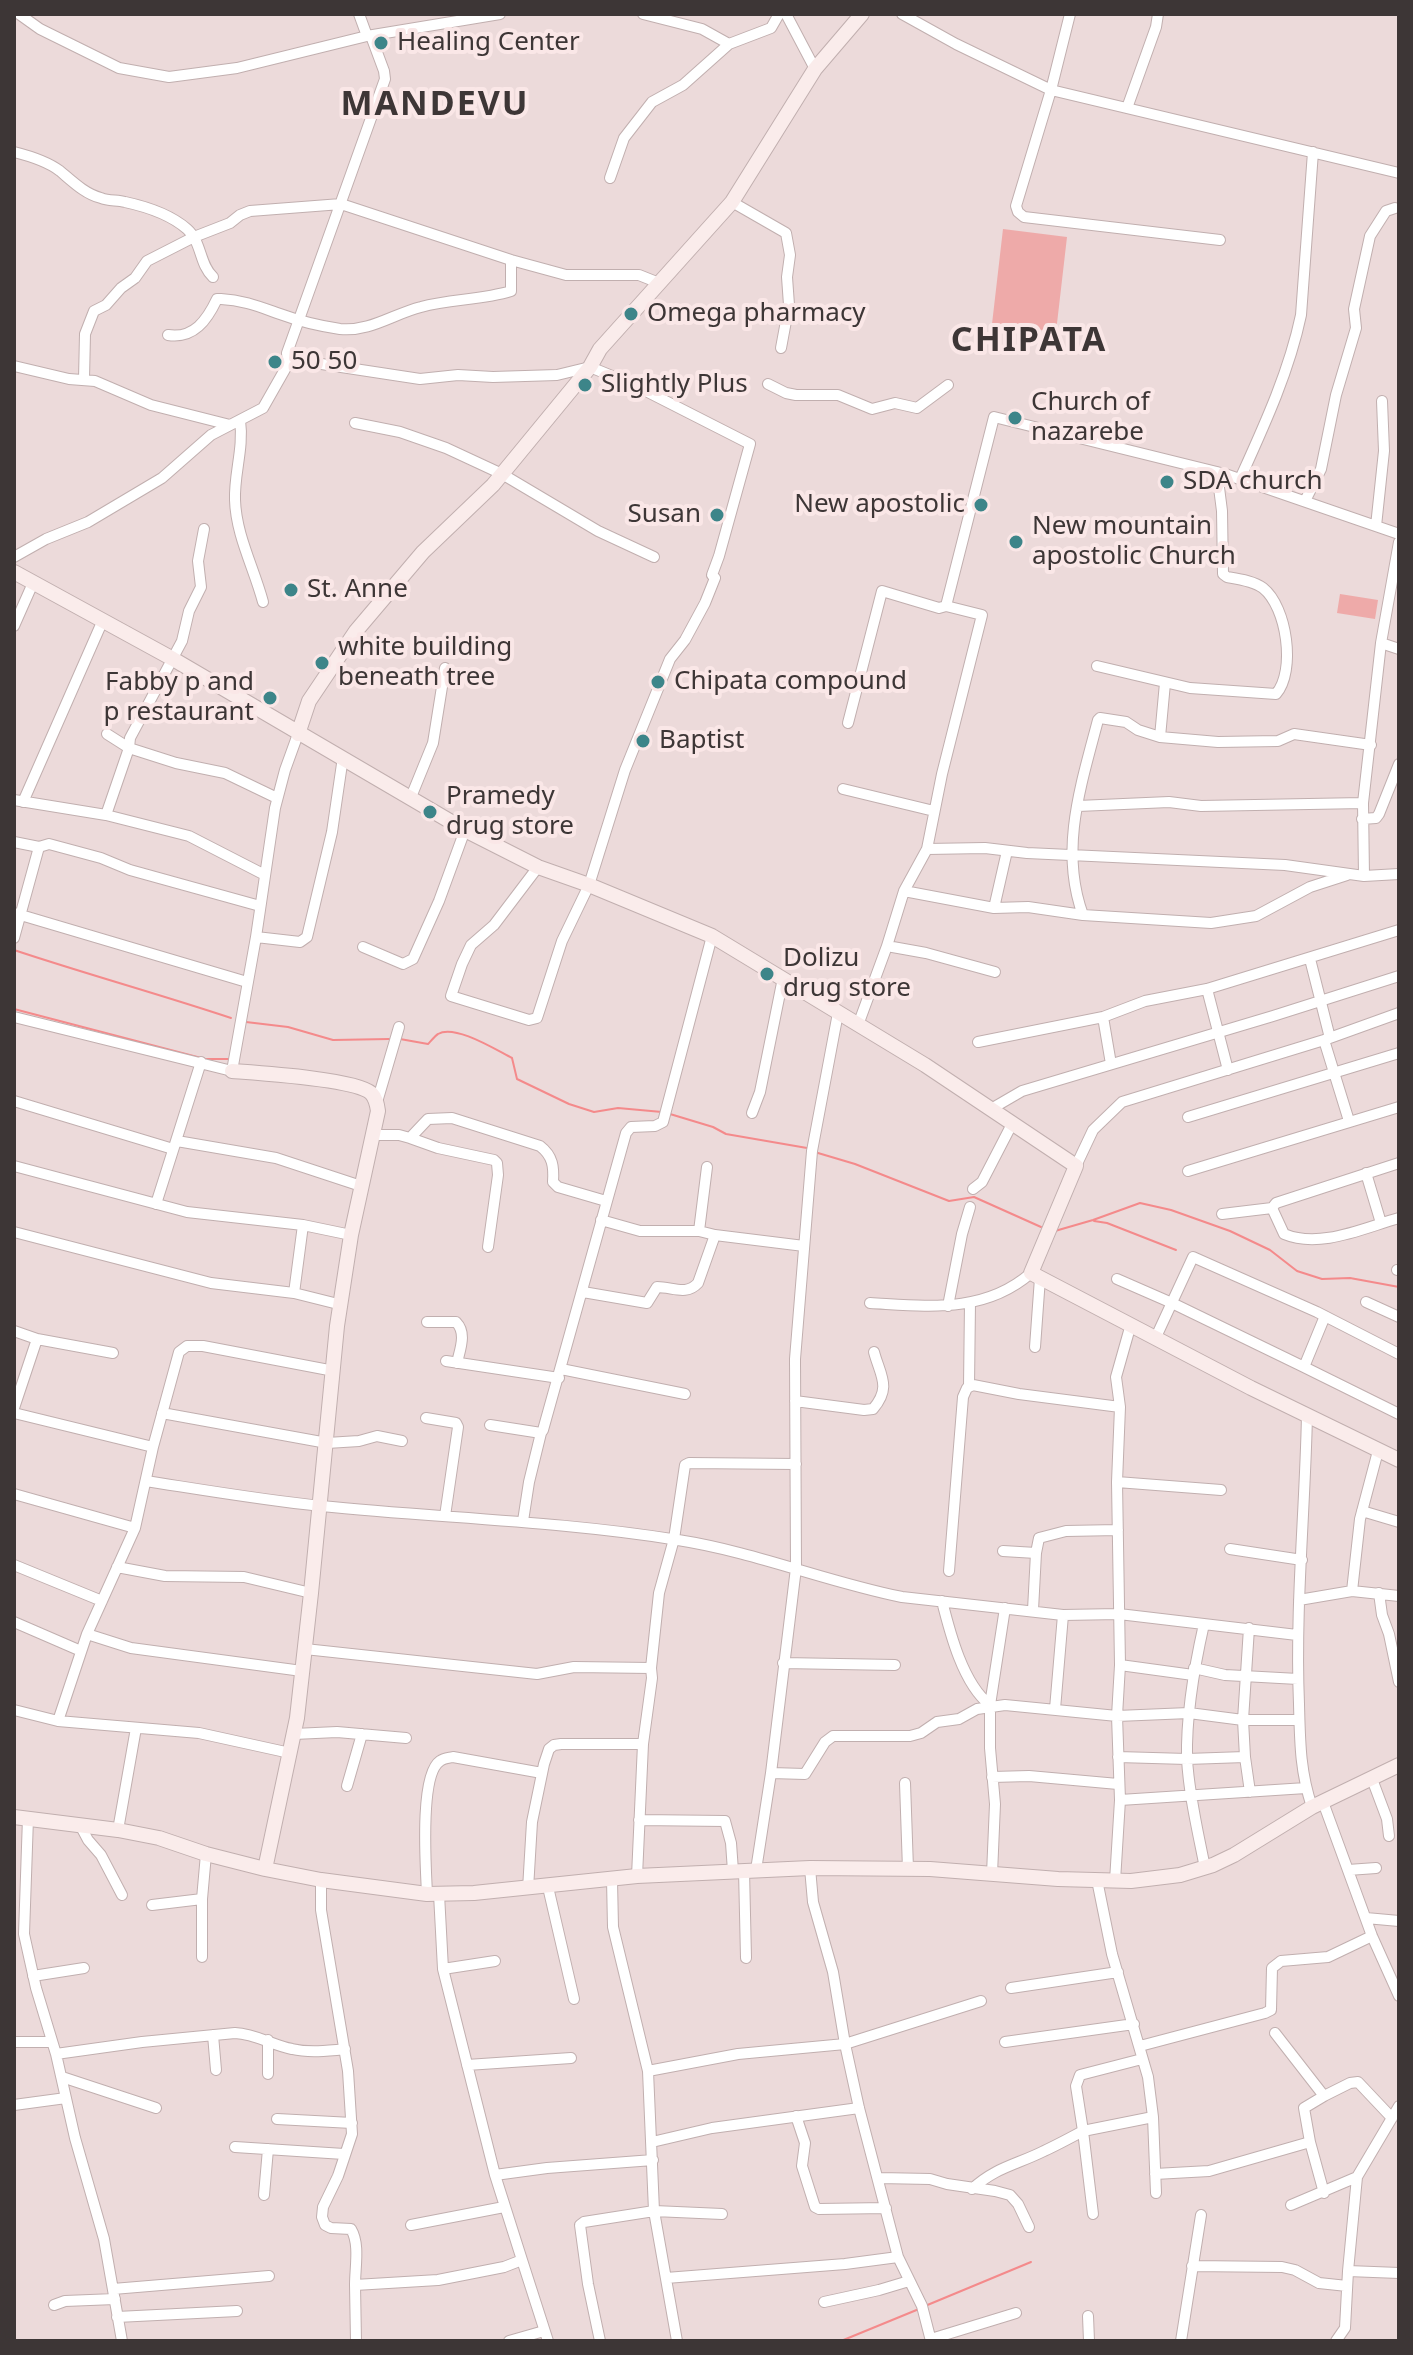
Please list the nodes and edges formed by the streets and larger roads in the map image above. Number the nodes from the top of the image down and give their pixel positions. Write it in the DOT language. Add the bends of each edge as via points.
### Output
graph roads {
  1 [pos="19,14"];
  2 [pos="359,14"];
  3 [pos="500,14"];
  4 [pos="643,14"];
  5 [pos="779,14"];
  6 [pos="786,14"];
  7 [pos="862,14"];
  8 [pos="902,14"];
  9 [pos="1070,14"];
  10 [pos="1158,14"];
  11 [pos="369,36"];
  12 [pos="729,44"];
  13 [pos="815,69"];
  14 [pos="1051,90"];
  15 [pos="1127,108"];
  16 [pos="14,152"];
  17 [pos="1313,152"];
  18 [pos="1399,173"];
  19 [pos="610,178"];
  20 [pos="732,202"];
  21 [pos="341,204"];
  22 [pos="1395,208"];
  23 [pos="194,237"];
  24 [pos="1220,240"];
  25 [pos="511,260"];
  26 [pos="213,277"];
  27 [pos="659,283"];
  28 [pos="300,321"];
  29 [pos="168,335"];
  30 [pos="781,348"];
  31 [pos="287,353"];
  32 [pos="14,366"];
  33 [pos="590,367"];
  34 [pos="84,379"];
  35 [pos="768,384"];
  36 [pos="948,385"];
  37 [pos="1382,401"];
  38 [pos="235,422"];
  39 [pos="355,423"];
  40 [pos="1217,472"];
  41 [pos="502,474"];
  42 [pos="1240,479"];
  43 [pos="1305,501"];
  44 [pos="1376,526"];
  45 [pos="204,529"];
  46 [pos="1399,534"];
  47 [pos="1399,542"];
  48 [pos="14,557"];
  49 [pos="654,557"];
  50 [pos="14,572"];
  51 [pos="33,583"];
  52 [pos="1396,588"];
  53 [pos="263,602"];
  54 [pos="946,606"];
  55 [pos="103,620"];
  56 [pos="14,626"];
  57 [pos="1381,643"];
  58 [pos="1399,649"];
  59 [pos="173,659"];
  60 [pos="1097,666"];
  61 [pos="445,668"];
  62 [pos="1165,683"];
  63 [pos="848,723"];
  64 [pos="107,734"];
  65 [pos="298,734"];
  66 [pos="1160,737"];
  67 [pos="1371,745"];
  68 [pos="129,748"];
  69 [pos="343,757"];
  70 [pos="1399,764"];
  71 [pos="843,789"];
  72 [pos="411,797"];
  73 [pos="277,798"];
  74 [pos="18,801"];
  75 [pos="1363,803"];
  76 [pos="1078,806"];
  77 [pos="934,811"];
  78 [pos="106,815"];
  79 [pos="1362,819"];
  80 [pos="465,830"];
  81 [pos="14,842"];
  82 [pos="39,847"];
  83 [pos="927,849"];
  84 [pos="1007,851"];
  85 [pos="1071,855"];
  86 [pos="538,867"];
  87 [pos="1349,874"];
  88 [pos="1399,874"];
  89 [pos="265,875"];
  90 [pos="1364,876"];
  91 [pos="589,885"];
  92 [pos="904,891"];
  93 [pos="260,906"];
  94 [pos="994,908"];
  95 [pos="18,913"];
  96 [pos="1083,915"];
  97 [pos="1399,930"];
  98 [pos="712,936"];
  99 [pos="256,937"];
  100 [pos="14,938"];
  101 [pos="887,946"];
  102 [pos="363,947"];
  103 [pos="1310,959"];
  104 [pos="995,972"];
  105 [pos="1399,976"];
  106 [pos="783,978"];
  107 [pos="247,982"];
  108 [pos="1207,989"];
  109 [pos="1321,1001"];
  110 [pos="838,1013"];
  111 [pos="1399,1013"];
  112 [pos="14,1017"];
  113 [pos="1103,1017"];
  114 [pos="858,1025"];
  115 [pos="399,1027"];
  116 [pos="1217,1032"];
  117 [pos="1327,1039"];
  118 [pos="978,1042"];
  119 [pos="1399,1053"];
  120 [pos="201,1062"];
  121 [pos="1111,1064"];
  122 [pos="1228,1070"];
  123 [pos="232,1071"];
  124 [pos="1333,1075"];
  125 [pos="14,1101"];
  126 [pos="377,1102"];
  127 [pos="1399,1107"];
  128 [pos="991,1109"];
  129 [pos="752,1113"];
  130 [pos="1188,1117"];
  131 [pos="1349,1121"];
  132 [pos="1012,1124"];
  133 [pos="372,1135"];
  134 [pos="410,1138"];
  135 [pos="175,1145"];
  136 [pos="1399,1163"];
  137 [pos="14,1166"];
  138 [pos="1076,1166"];
  139 [pos="707,1167"];
  140 [pos="1188,1171"];
  141 [pos="1366,1173"];
  142 [pos="361,1186"];
  143 [pos="973,1189"];
  144 [pos="606,1201"];
  145 [pos="156,1204"];
  146 [pos="970,1207"];
  147 [pos="1272,1208"];
  148 [pos="1222,1214"];
  149 [pos="1399,1218"];
  150 [pos="601,1220"];
  151 [pos="1381,1223"];
  152 [pos="303,1225"];
  153 [pos="699,1231"];
  154 [pos="14,1232"];
  155 [pos="351,1235"];
  156 [pos="715,1235"];
  157 [pos="804,1246"];
  158 [pos="488,1247"];
  159 [pos="1036,1276"];
  160 [pos="1117,1279"];
  161 [pos="583,1292"];
  162 [pos="294,1293"];
  163 [pos="1366,1302"];
  164 [pos="870,1303"];
  165 [pos="970,1303"];
  166 [pos="1172,1303"];
  167 [pos="342,1305"];
  168 [pos="948,1306"];
  169 [pos="1325,1316"];
  170 [pos="1399,1317"];
  171 [pos="427,1322"];
  172 [pos="1131,1324"];
  173 [pos="14,1331"];
  174 [pos="1156,1337"];
  175 [pos="37,1339"];
  176 [pos="1035,1347"];
  177 [pos="874,1352"];
  178 [pos="113,1353"];
  179 [pos="1399,1354"];
  180 [pos="1304,1367"];
  181 [pos="334,1371"];
  182 [pos="560,1373"];
  183 [pos="969,1386"];
  184 [pos="685,1394"];
  185 [pos="795,1401"];
  186 [pos="1120,1407"];
  187 [pos="14,1410"];
  188 [pos="162,1413"];
  189 [pos="1399,1414"];
  190 [pos="1307,1415"];
  191 [pos="426,1418"];
  192 [pos="490,1425"];
  193 [pos="541,1433"];
  194 [pos="402,1441"];
  195 [pos="327,1443"];
  196 [pos="153,1447"];
  197 [pos="1378,1451"];
  198 [pos="1399,1460"];
  199 [pos="796,1464"];
  200 [pos="146,1481"];
  201 [pos="1117,1482"];
  202 [pos="1221,1490"];
  203 [pos="14,1494"];
  204 [pos="320,1506"];
  205 [pos="1362,1511"];
  206 [pos="445,1516"];
  207 [pos="523,1521"];
  208 [pos="1399,1522"];
  209 [pos="135,1528"];
  210 [pos="1118,1530"];
  211 [pos="674,1539"];
  212 [pos="1230,1549"];
  213 [pos="1003,1551"];
  214 [pos="1036,1553"];
  215 [pos="1302,1560"];
  216 [pos="14,1565"];
  217 [pos="117,1567"];
  218 [pos="796,1568"];
  219 [pos="949,1571"];
  220 [pos="1352,1591"];
  221 [pos="311,1593"];
  222 [pos="1379,1593"];
  223 [pos="1399,1596"];
  224 [pos="1299,1600"];
  225 [pos="102,1601"];
  226 [pos="942,1601"];
  227 [pos="1005,1608"];
  228 [pos="1033,1610"];
  229 [pos="1119,1614"];
  230 [pos="1063,1615"];
  231 [pos="14,1622"];
  232 [pos="1204,1624"];
  233 [pos="1249,1628"];
  234 [pos="87,1634"];
  235 [pos="1297,1635"];
  236 [pos="305,1649"];
  237 [pos="81,1651"];
  238 [pos="783,1663"];
  239 [pos="895,1665"];
  240 [pos="1120,1665"];
  241 [pos="651,1668"];
  242 [pos="302,1671"];
  243 [pos="1193,1671"];
  244 [pos="1245,1677"];
  245 [pos="1298,1679"];
  246 [pos="1399,1682"];
  247 [pos="991,1706"];
  248 [pos="1055,1709"];
  249 [pos="14,1710"];
  250 [pos="1189,1713"];
  251 [pos="1117,1716"];
  252 [pos="1243,1720"];
  253 [pos="1299,1720"];
  254 [pos="58,1721"];
  255 [pos="136,1728"];
  256 [pos="294,1734"];
  257 [pos="362,1734"];
  258 [pos="406,1738"];
  259 [pos="643,1744"];
  260 [pos="290,1753"];
  261 [pos="1118,1757"];
  262 [pos="1245,1757"];
  263 [pos="1187,1759"];
  264 [pos="1399,1765"];
  265 [pos="542,1773"];
  266 [pos="771,1773"];
  267 [pos="992,1777"];
  268 [pos="1372,1779"];
  269 [pos="905,1783"];
  270 [pos="1118,1784"];
  271 [pos="347,1786"];
  272 [pos="1306,1788"];
  273 [pos="1250,1792"];
  274 [pos="1191,1796"];
  275 [pos="1120,1800"];
  276 [pos="1318,1804"];
  277 [pos="21,1817"];
  278 [pos="639,1820"];
  279 [pos="80,1825"];
  280 [pos="118,1830"];
  281 [pos="1389,1836"];
  282 [pos="206,1854"];
  283 [pos="810,1868"];
  284 [pos="1205,1868"];
  285 [pos="1376,1868"];
  286 [pos="265,1869"];
  287 [pos="908,1869"];
  288 [pos="1348,1870"];
  289 [pos="744,1871"];
  290 [pos="992,1874"];
  291 [pos="637,1876"];
  292 [pos="321,1880"];
  293 [pos="612,1880"];
  294 [pos="1097,1880"];
  295 [pos="1115,1881"];
  296 [pos="548,1887"];
  297 [pos="528,1889"];
  298 [pos="433,1894"];
  299 [pos="122,1895"];
  300 [pos="202,1899"];
  301 [pos="152,1905"];
  302 [pos="1366,1918"];
  303 [pos="1399,1921"];
  304 [pos="1372,1936"];
  305 [pos="202,1957"];
  306 [pos="746,1958"];
  307 [pos="495,1961"];
  308 [pos="84,1968"];
  309 [pos="443,1969"];
  310 [pos="1118,1972"];
  311 [pos="33,1976"];
  312 [pos="1011,1988"];
  313 [pos="1399,1996"];
  314 [pos="574,1999"];
  315 [pos="981,2001"];
  316 [pos="1134,2024"];
  317 [pos="1275,2033"];
  318 [pos="213,2035"];
  319 [pos="268,2040"];
  320 [pos="14,2042"];
  321 [pos="52,2042"];
  322 [pos="1005,2042"];
  323 [pos="845,2044"];
  324 [pos="1140,2046"];
  325 [pos="345,2049"];
  326 [pos="56,2054"];
  327 [pos="571,2058"];
  328 [pos="1142,2059"];
  329 [pos="467,2065"];
  330 [pos="216,2070"];
  331 [pos="648,2071"];
  332 [pos="268,2074"];
  333 [pos="62,2077"];
  334 [pos="1324,2096"];
  335 [pos="66,2098"];
  336 [pos="14,2105"];
  337 [pos="1399,2106"];
  338 [pos="156,2108"];
  339 [pos="859,2108"];
  340 [pos="796,2116"];
  341 [pos="1153,2117"];
  342 [pos="1392,2118"];
  343 [pos="277,2119"];
  344 [pos="352,2123"];
  345 [pos="1083,2131"];
  346 [pos="652,2142"];
  347 [pos="1310,2142"];
  348 [pos="235,2147"];
  349 [pos="268,2149"];
  350 [pos="344,2154"];
  351 [pos="653,2160"];
  352 [pos="1155,2174"];
  353 [pos="495,2175"];
  354 [pos="1357,2177"];
  355 [pos="879,2178"];
  356 [pos="972,2189"];
  357 [pos="1156,2193"];
  358 [pos="1324,2193"];
  359 [pos="264,2195"];
  360 [pos="1291,2205"];
  361 [pos="504,2207"];
  362 [pos="886,2208"];
  363 [pos="654,2211"];
  364 [pos="722,2214"];
  365 [pos="1093,2214"];
  366 [pos="1201,2215"];
  367 [pos="411,2225"];
  368 [pos="1029,2227"];
  369 [pos="898,2257"];
  370 [pos="522,2260"];
  371 [pos="1192,2266"];
  372 [pos="1348,2271"];
  373 [pos="1399,2273"];
  374 [pos="269,2276"];
  375 [pos="666,2278"];
  376 [pos="909,2281"];
  377 [pos="355,2285"];
  378 [pos="1347,2286"];
  379 [pos="114,2294"];
  380 [pos="824,2302"];
  381 [pos="54,2305"];
  382 [pos="237,2311"];
  383 [pos="1016,2313"];
  384 [pos="1088,2316"];
  385 [pos="117,2317"];
  386 [pos="1345,2328"];
  387 [pos="546,2336"];
  388 [pos="931,2340"];
  389 [pos="122,2341"];
  390 [pos="356,2341"];
  391 [pos="509,2341"];
  392 [pos="600,2341"];
  393 [pos="677,2341"];
  394 [pos="1089,2341"];
  395 [pos="1181,2341"];
  396 [pos="1336,2341"];
  397 [pos="1349,2341"];
  1 -- 11 [label="street" via="119,68 169,77 237,68"];
  2 -- 11 [label="street"];
  3 -- 11 [label="street"];
  4 -- 12 [label="street" via="702,29"];
  5 -- 12 [label="street" via="771,28"];
  6 -- 13 [label="street"];
  7 -- 13 [label="street"];
  8 -- 14 [label="street"];
  9 -- 14 [label="street"];
  10 -- 15 [label="street"];
  11 -- 21 [label="street" via="385,79"];
  12 -- 19 [label="street" via="683,85 652,102 624,138"];
  13 -- 20 [label="street"];
  14 -- 15 [label="street"];
  14 -- 24 [label="street" via="1018,212 1024,217"];
  15 -- 17 [label="street"];
  16 -- 23 [label="street" via="45,162 100,198 169,216"];
  17 -- 18 [label="street"];
  17 -- 42 [label="street" via="1299,325 1270,414"];
  20 -- 27 [label="street"];
  20 -- 30 [label="street" via="786,233 789,305"];
  21 -- 23 [label="street" via="250,211"];
  21 -- 25 [label="street"];
  21 -- 28 [label="street"];
  22 -- 43 [label="street" via="1386,211 1370,236 1354,309 1356,328 1321,469"];
  23 -- 26 [label="street"];
  23 -- 34 [label="street" via="147,261 135,278 94,311 85,334"];
  25 -- 27 [label="street" via="566,275 639,275"];
  25 -- 28 [label="street" via="508,293 420,307 355,330"];
  27 -- 33 [label="street"];
  28 -- 29 [label="street" via="251,303 217,299 195,330"];
  28 -- 31 [label="street"];
  31 -- 33 [label="street" via="315,363 420,379 557,375"];
  31 -- 38 [label="street" via="288,364 263,408"];
  32 -- 34 [label="street"];
  33 -- 41 [label="street"];
  33 -- 91 [label="street" via="750,444 715,578 670,659 625,770"];
  34 -- 38 [label="street" via="158,407"];
  35 -- 36 [label="street" via="796,395 838,395 872,409 895,403 917,408"];
  37 -- 44 [label="street" via="1384,451"];
  38 -- 48 [label="street" via="211,435 162,478"];
  38 -- 53 [label="street" via="243,442 235,499 238,528"];
  39 -- 41 [label="street" via="400,432"];
  40 -- 42 [label="street"];
  40 -- 54 [label="street" via="994,417"];
  40 -- 62 [label="street" via="1223,574 1267,591 1285,635 1286,670 1276,694"];
  41 -- 49 [label="street" via="598,531"];
  41 -- 65 [label="street" via="423,552 356,631 309,701"];
  42 -- 43 [label="street"];
  43 -- 44 [label="street"];
  44 -- 46 [label="street"];
  45 -- 59 [label="street" via="198,561 201,587"];
  47 -- 52 [label="street"];
  50 -- 51 [label="street"];
  51 -- 55 [label="street"];
  51 -- 56 [label="street"];
  52 -- 57 [label="street"];
  54 -- 63 [label="street" via="882,591"];
  54 -- 77 [label="street" via="982,615"];
  55 -- 59 [label="street"];
  55 -- 74 [label="street"];
  57 -- 58 [label="street"];
  57 -- 67 [label="street"];
  59 -- 65 [label="street"];
  59 -- 68 [label="street"];
  60 -- 62 [label="street"];
  61 -- 72 [label="street" via="433,743"];
  62 -- 66 [label="street"];
  64 -- 68 [label="street"];
  65 -- 69 [label="street"];
  65 -- 73 [label="street"];
  66 -- 67 [label="street" via="1278,741 1294,734"];
  66 -- 76 [label="street" via="1126,722 1098,720"];
  67 -- 75 [label="street"];
  68 -- 73 [label="street" via="225,773"];
  68 -- 78 [label="street"];
  69 -- 72 [label="street"];
  69 -- 99 [label="street" via="307,937 300,942"];
  70 -- 79 [label="street" via="1379,814"];
  71 -- 77 [label="street"];
  72 -- 80 [label="street"];
  73 -- 89 [label="street"];
  74 -- 78 [label="street"];
  75 -- 76 [label="street"];
  75 -- 79 [label="street"];
  76 -- 85 [label="street"];
  77 -- 83 [label="street"];
  78 -- 89 [label="street" via="189,836"];
  79 -- 90 [label="street"];
  80 -- 86 [label="street"];
  80 -- 102 [label="street" via="413,959 403,964"];
  81 -- 82 [label="street"];
  82 -- 93 [label="street" via="62,847"];
  82 -- 95 [label="street"];
  83 -- 84 [label="street"];
  83 -- 92 [label="street"];
  84 -- 85 [label="street"];
  84 -- 94 [label="street"];
  85 -- 87 [label="street" via="1285,865"];
  85 -- 96 [label="street"];
  86 -- 91 [label="street"];
  86 -- 91 [label="street" via="494,925 471,945 451,996 537,1018 562,941"];
  87 -- 90 [label="street"];
  87 -- 96 [label="street" via="1239,920"];
  88 -- 90 [label="street"];
  89 -- 93 [label="street"];
  91 -- 98 [label="street"];
  92 -- 94 [label="street"];
  92 -- 101 [label="street"];
  93 -- 99 [label="street"];
  94 -- 96 [label="street"];
  95 -- 100 [label="street"];
  95 -- 107 [label="street"];
  97 -- 103 [label="street"];
  98 -- 106 [label="street"];
  98 -- 144 [label="street" via="663,1122 628,1129"];
  99 -- 107 [label="street"];
  101 -- 104 [label="street"];
  101 -- 114 [label="street"];
  103 -- 108 [label="street"];
  103 -- 109 [label="street"];
  105 -- 109 [label="street"];
  106 -- 110 [label="street"];
  106 -- 129 [label="street"];
  107 -- 123 [label="street"];
  108 -- 113 [label="street" via="1145,1001"];
  108 -- 116 [label="street"];
  109 -- 116 [label="street"];
  109 -- 117 [label="street"];
  110 -- 114 [label="street"];
  110 -- 157 [label="street" via="815,1127"];
  111 -- 117 [label="street"];
  112 -- 120 [label="street"];
  113 -- 118 [label="street"];
  113 -- 121 [label="street"];
  114 -- 128 [label="street"];
  115 -- 126 [label="street"];
  116 -- 121 [label="street"];
  116 -- 122 [label="street"];
  117 -- 122 [label="street"];
  117 -- 124 [label="street"];
  119 -- 124 [label="street"];
  120 -- 123 [label="street"];
  120 -- 135 [label="street"];
  121 -- 128 [label="street" via="1022,1091"];
  122 -- 138 [label="street" via="1122,1102 1093,1130"];
  123 -- 126 [label="street" via="352,1086"];
  124 -- 130 [label="street"];
  124 -- 131 [label="street"];
  125 -- 135 [label="street"];
  126 -- 133 [label="street"];
  127 -- 131 [label="street"];
  128 -- 132 [label="street"];
  131 -- 140 [label="street"];
  132 -- 138 [label="street"];
  132 -- 143 [label="street" via="982,1182"];
  133 -- 134 [label="street"];
  133 -- 142 [label="street"];
  134 -- 144 [label="street" via="428,1119 445,1117 540,1146 554,1165 553,1182 558,1187"];
  134 -- 158 [label="street" via="497,1163"];
  135 -- 142 [label="street" via="276,1158"];
  135 -- 145 [label="street"];
  136 -- 141 [label="street"];
  137 -- 145 [label="street"];
  138 -- 159 [label="street"];
  139 -- 153 [label="street"];
  141 -- 147 [label="street"];
  141 -- 151 [label="street"];
  142 -- 155 [label="street"];
  144 -- 150 [label="street"];
  145 -- 152 [label="street" via="197,1214"];
  146 -- 168 [label="street"];
  147 -- 148 [label="street"];
  147 -- 151 [label="street" via="1288,1237 1327,1238"];
  149 -- 151 [label="street"];
  150 -- 153 [label="street" via="640,1231"];
  150 -- 161 [label="street"];
  152 -- 155 [label="street"];
  152 -- 162 [label="street"];
  153 -- 156 [label="street"];
  154 -- 162 [label="street" via="211,1283"];
  155 -- 167 [label="street"];
  156 -- 157 [label="street"];
  156 -- 161 [label="street" via="692,1289 657,1287 647,1303"];
  157 -- 185 [label="street"];
  159 -- 165 [label="street"];
  159 -- 172 [label="street"];
  159 -- 176 [label="street"];
  160 -- 166 [label="street"];
  161 -- 182 [label="street"];
  162 -- 167 [label="street"];
  163 -- 170 [label="street"];
  164 -- 168 [label="street"];
  165 -- 168 [label="street"];
  165 -- 183 [label="street"];
  166 -- 169 [label="street" via="1193,1257"];
  166 -- 174 [label="street"];
  166 -- 180 [label="street"];
  167 -- 181 [label="street"];
  169 -- 179 [label="street"];
  169 -- 180 [label="street"];
  171 -- 182 [label="street" via="456,1322 462,1328 451,1362"];
  172 -- 174 [label="street"];
  172 -- 186 [label="street" via="1116,1377"];
  173 -- 175 [label="street"];
  174 -- 190 [label="street"];
  175 -- 178 [label="street"];
  175 -- 187 [label="street"];
  177 -- 185 [label="street" via="884,1394 873,1409"];
  180 -- 189 [label="street"];
  181 -- 188 [label="street" via="187,1346 179,1352"];
  181 -- 195 [label="street"];
  182 -- 184 [label="street"];
  182 -- 193 [label="street"];
  183 -- 186 [label="street"];
  183 -- 219 [label="street" via="963,1397"];
  185 -- 199 [label="street"];
  186 -- 201 [label="street"];
  187 -- 196 [label="street"];
  188 -- 195 [label="street"];
  188 -- 196 [label="street"];
  190 -- 197 [label="street"];
  190 -- 215 [label="street"];
  191 -- 206 [label="street" via="458,1427"];
  192 -- 193 [label="street"];
  193 -- 207 [label="street"];
  194 -- 195 [label="street" via="377,1436"];
  195 -- 204 [label="street"];
  196 -- 200 [label="street"];
  197 -- 198 [label="street"];
  197 -- 205 [label="street"];
  199 -- 211 [label="street" via="687,1464"];
  199 -- 218 [label="street"];
  200 -- 204 [label="street"];
  200 -- 209 [label="street"];
  201 -- 202 [label="street"];
  201 -- 210 [label="street"];
  203 -- 209 [label="street"];
  204 -- 206 [label="street"];
  204 -- 221 [label="street"];
  205 -- 208 [label="street"];
  205 -- 220 [label="street"];
  206 -- 207 [label="street"];
  207 -- 211 [label="street"];
  209 -- 217 [label="street"];
  210 -- 214 [label="street" via="1042,1537"];
  210 -- 229 [label="street"];
  211 -- 218 [label="street"];
  211 -- 241 [label="street" via="659,1593"];
  212 -- 215 [label="street"];
  213 -- 214 [label="street"];
  214 -- 228 [label="street"];
  215 -- 224 [label="street"];
  216 -- 225 [label="street"];
  217 -- 221 [label="street" via="165,1576 244,1577"];
  217 -- 225 [label="street"];
  218 -- 226 [label="street" via="876,1592"];
  218 -- 238 [label="street"];
  220 -- 222 [label="street"];
  220 -- 224 [label="street"];
  221 -- 236 [label="street"];
  222 -- 223 [label="street"];
  222 -- 246 [label="street"];
  224 -- 235 [label="street"];
  225 -- 234 [label="street"];
  226 -- 227 [label="street"];
  226 -- 247 [label="street" via="957,1655"];
  227 -- 228 [label="street"];
  227 -- 247 [label="street"];
  228 -- 230 [label="street"];
  229 -- 230 [label="street"];
  229 -- 232 [label="street"];
  229 -- 240 [label="street"];
  230 -- 248 [label="street"];
  231 -- 237 [label="street"];
  232 -- 233 [label="street"];
  232 -- 243 [label="street"];
  233 -- 235 [label="street"];
  233 -- 244 [label="street"];
  234 -- 237 [label="street"];
  234 -- 242 [label="street" via="131,1648"];
  235 -- 245 [label="street"];
  236 -- 241 [label="street" via="537,1674 574,1667"];
  236 -- 242 [label="street"];
  237 -- 254 [label="street"];
  238 -- 239 [label="street"];
  238 -- 266 [label="street"];
  240 -- 243 [label="street"];
  240 -- 251 [label="street"];
  241 -- 259 [label="street"];
  242 -- 256 [label="street"];
  243 -- 244 [label="street"];
  243 -- 250 [label="street"];
  244 -- 245 [label="street"];
  244 -- 252 [label="street"];
  245 -- 253 [label="street"];
  247 -- 248 [label="street"];
  247 -- 266 [label="street" via="910,1736 833,1736 805,1774"];
  247 -- 267 [label="street"];
  248 -- 251 [label="street"];
  249 -- 254 [label="street"];
  250 -- 251 [label="street"];
  250 -- 252 [label="street"];
  250 -- 263 [label="street"];
  251 -- 261 [label="street"];
  252 -- 253 [label="street"];
  252 -- 262 [label="street"];
  253 -- 272 [label="street"];
  254 -- 255 [label="street"];
  255 -- 260 [label="street" via="199,1733"];
  255 -- 280 [label="street"];
  256 -- 257 [label="street"];
  256 -- 260 [label="street"];
  257 -- 258 [label="street"];
  257 -- 271 [label="street"];
  259 -- 265 [label="street" via="554,1745"];
  259 -- 278 [label="street"];
  260 -- 286 [label="street"];
  261 -- 263 [label="street"];
  261 -- 270 [label="street"];
  262 -- 263 [label="street"];
  262 -- 273 [label="street"];
  263 -- 274 [label="street"];
  264 -- 268 [label="street"];
  265 -- 297 [label="street" via="532,1822"];
  265 -- 298 [label="street" via="453,1757 440,1761 426,1803"];
  266 -- 289 [label="street"];
  267 -- 270 [label="street"];
  267 -- 290 [label="street"];
  268 -- 276 [label="street"];
  268 -- 281 [label="street"];
  269 -- 287 [label="street"];
  270 -- 275 [label="street"];
  272 -- 273 [label="street"];
  272 -- 276 [label="street"];
  273 -- 274 [label="street"];
  274 -- 275 [label="street"];
  274 -- 284 [label="street"];
  275 -- 295 [label="street"];
  276 -- 284 [label="street"];
  276 -- 288 [label="street"];
  277 -- 279 [label="street"];
  277 -- 311 [label="street" via="24,1934"];
  278 -- 289 [label="street" via="725,1821"];
  278 -- 291 [label="street"];
  279 -- 280 [label="street"];
  279 -- 299 [label="street"];
  280 -- 282 [label="street"];
  282 -- 286 [label="street"];
  282 -- 300 [label="street"];
  283 -- 287 [label="street"];
  283 -- 289 [label="street"];
  283 -- 323 [label="street"];
  284 -- 295 [label="street" via="1157,1879"];
  285 -- 288 [label="street"];
  286 -- 292 [label="street"];
  287 -- 290 [label="street"];
  288 -- 302 [label="street"];
  289 -- 291 [label="street"];
  289 -- 306 [label="street"];
  290 -- 294 [label="street"];
  291 -- 293 [label="street"];
  292 -- 298 [label="street"];
  292 -- 325 [label="street" via="321,1910"];
  293 -- 296 [label="street"];
  293 -- 331 [label="street" via="613,1927"];
  294 -- 295 [label="street"];
  294 -- 310 [label="street"];
  296 -- 297 [label="street"];
  296 -- 314 [label="street"];
  297 -- 298 [label="street"];
  298 -- 309 [label="street"];
  300 -- 301 [label="street"];
  300 -- 305 [label="street"];
  302 -- 303 [label="street"];
  302 -- 304 [label="street"];
  304 -- 313 [label="street"];
  304 -- 324 [label="street" via="1328,1957 1281,1961 1272,1968 1271,2010 1265,2013"];
  307 -- 309 [label="street"];
  308 -- 311 [label="street"];
  309 -- 329 [label="street"];
  310 -- 312 [label="street"];
  310 -- 316 [label="street"];
  311 -- 321 [label="street"];
  315 -- 323 [label="street"];
  316 -- 322 [label="street"];
  316 -- 324 [label="street"];
  317 -- 334 [label="street"];
  318 -- 319 [label="street" via="247,2034"];
  318 -- 326 [label="street"];
  318 -- 330 [label="street"];
  319 -- 325 [label="street" via="293,2050"];
  319 -- 332 [label="street"];
  320 -- 321 [label="street"];
  321 -- 326 [label="street"];
  323 -- 331 [label="street" via="738,2054"];
  323 -- 339 [label="street"];
  324 -- 328 [label="street"];
  325 -- 344 [label="street"];
  326 -- 333 [label="street"];
  327 -- 329 [label="street"];
  328 -- 341 [label="street"];
  328 -- 345 [label="street" via="1080,2075 1076,2086"];
  329 -- 353 [label="street"];
  331 -- 346 [label="street"];
  333 -- 335 [label="street"];
  333 -- 338 [label="street"];
  334 -- 342 [label="street" via="1358,2082"];
  334 -- 347 [label="street" via="1304,2108"];
  335 -- 336 [label="street"];
  335 -- 379 [label="street"];
  337 -- 342 [label="street"];
  339 -- 340 [label="street"];
  339 -- 355 [label="street"];
  340 -- 346 [label="street"];
  340 -- 362 [label="street" via="805,2143 802,2166 815,2207"];
  341 -- 345 [label="street"];
  341 -- 352 [label="street"];
  342 -- 354 [label="street"];
  343 -- 344 [label="street"];
  344 -- 350 [label="street"];
  345 -- 356 [label="street" via="998,2169"];
  345 -- 365 [label="street"];
  346 -- 351 [label="street"];
  347 -- 352 [label="street" via="1209,2171"];
  347 -- 358 [label="street"];
  348 -- 349 [label="street"];
  349 -- 350 [label="street"];
  349 -- 359 [label="street"];
  350 -- 377 [label="street" via="322,2217 331,2228 354,2232"];
  351 -- 353 [label="street"];
  351 -- 363 [label="street"];
  352 -- 357 [label="street"];
  353 -- 361 [label="street"];
  354 -- 358 [label="street"];
  354 -- 372 [label="street"];
  355 -- 356 [label="street" via="917,2177"];
  355 -- 362 [label="street"];
  356 -- 368 [label="street" via="1010,2195"];
  358 -- 360 [label="street"];
  361 -- 367 [label="street"];
  361 -- 370 [label="street"];
  362 -- 369 [label="street"];
  363 -- 364 [label="street"];
  363 -- 375 [label="street"];
  363 -- 392 [label="street" via="580,2225"];
  366 -- 371 [label="street"];
  369 -- 375 [label="street"];
  369 -- 376 [label="street"];
  370 -- 377 [label="street" via="438,2280"];
  370 -- 387 [label="street"];
  371 -- 378 [label="street" via="1282,2267 1319,2283"];
  371 -- 395 [label="street"];
  372 -- 373 [label="street"];
  372 -- 378 [label="street"];
  374 -- 379 [label="street"];
  375 -- 393 [label="street"];
  376 -- 380 [label="street"];
  376 -- 388 [label="street"];
  377 -- 390 [label="street"];
  378 -- 386 [label="street"];
  379 -- 381 [label="street" via="95,2302"];
  379 -- 385 [label="street"];
  382 -- 385 [label="street"];
  383 -- 388 [label="street"];
  384 -- 394 [label="street"];
  385 -- 389 [label="street"];
  386 -- 396 [label="street"];
  386 -- 397 [label="street"];
  387 -- 391 [label="street"];
}
